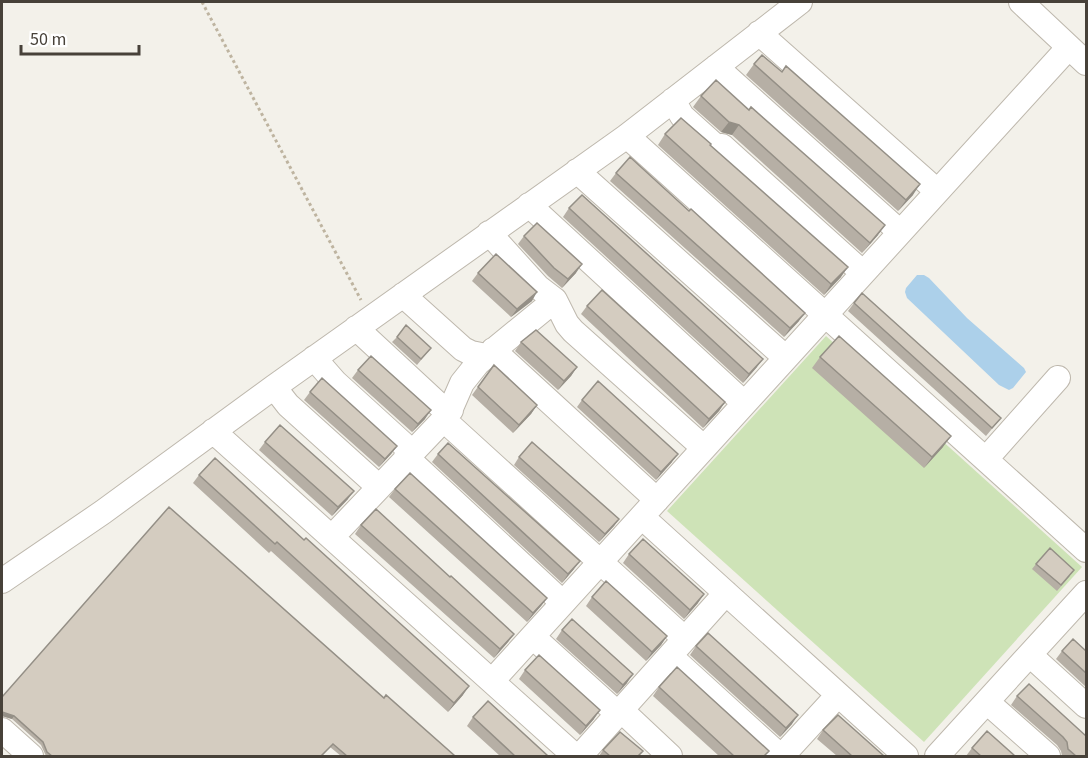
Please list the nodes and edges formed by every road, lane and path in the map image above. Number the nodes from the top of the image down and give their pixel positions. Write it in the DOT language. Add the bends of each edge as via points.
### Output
graph roads {
  1 [pos="202,2"];
  2 [pos="800,2"];
  3 [pos="1021,2"];
  4 [pos="759,33"];
  5 [pos="1069,46"];
  6 [pos="1086,63"];
  7 [pos="716,67"];
  8 [pos="673,100"];
  9 [pos="627,136"];
  10 [pos="577,171"];
  11 [pos="937,191"];
  12 [pos="529,205"];
  13 [pos="900,232"];
  14 [pos="489,233"];
  15 [pos="862,273"];
  16 [pos="403,295"];
  17 [pos="555,300"];
  18 [pos="825,314"];
  19 [pos="363,323"];
  20 [pos="489,353"];
  21 [pos="314,358"];
  22 [pos="786,358"];
  23 [pos="1058,378"];
  24 [pos="274,387"];
  25 [pos="744,404"];
  26 [pos="447,415"];
  27 [pos="213,431"];
  28 [pos="704,448"];
  29 [pos="409,455"];
  30 [pos="986,459"];
  31 [pos="379,487"];
  32 [pos="649,508"];
  33 [pos="332,537"];
  34 [pos="1086,550"];
  35 [pos="601,562"];
  36 [pos="2,581"];
  37 [pos="726,593"];
  38 [pos="563,603"];
  39 [pos="1081,609"];
  40 [pos="533,636"];
  41 [pos="677,647"];
  42 [pos="1030,655"];
  43 [pos="492,681"];
  44 [pos="838,695"];
  45 [pos="987,702"];
  46 [pos="1086,706"];
  47 [pos="620,712"];
  48 [pos="2,730"];
  49 [pos="31,756"];
  50 [pos="575,756"];
  51 [pos="580,756"];
  52 [pos="670,756"];
  53 [pos="781,756"];
  54 [pos="906,756"];
  55 [pos="937,756"];
  56 [pos="1048,756"];
  1 -- 19 [label="path"];
  2 -- 4 [label="street"];
  3 -- 5 [label="street"];
  4 -- 7 [label="street"];
  4 -- 11 [label="street"];
  5 -- 6 [label="street"];
  5 -- 11 [label="street"];
  7 -- 8 [label="street"];
  7 -- 13 [label="street"];
  8 -- 9 [label="street"];
  8 -- 15 [label="street" via="682,116"];
  9 -- 10 [label="street"];
  9 -- 18 [label="street"];
  10 -- 12 [label="street"];
  10 -- 22 [label="street"];
  11 -- 13 [label="street"];
  12 -- 14 [label="street"];
  12 -- 25 [label="street"];
  13 -- 15 [label="street"];
  14 -- 16 [label="street"];
  14 -- 17 [label="street"];
  15 -- 18 [label="street"];
  16 -- 19 [label="street"];
  16 -- 20 [label="street" via="463,348 471,353"];
  17 -- 20 [label="street"];
  17 -- 28 [label="street" via="573,331"];
  18 -- 22 [label="street"];
  18 -- 30 [label="street"];
  19 -- 21 [label="street"];
  19 -- 26 [label="street"];
  20 -- 26 [label="street" via="462,383"];
  20 -- 32 [label="street"];
  21 -- 24 [label="street"];
  21 -- 29 [label="street"];
  22 -- 25 [label="street"];
  23 -- 30 [label="street"];
  24 -- 27 [label="street"];
  24 -- 31 [label="street" via="288,405"];
  25 -- 28 [label="street"];
  26 -- 29 [label="street"];
  26 -- 35 [label="street"];
  27 -- 33 [label="street"];
  27 -- 36 [label="street"];
  28 -- 32 [label="street"];
  29 -- 31 [label="street"];
  29 -- 38 [label="street"];
  30 -- 34 [label="street"];
  31 -- 33 [label="street"];
  32 -- 35 [label="street"];
  32 -- 37 [label="street"];
  33 -- 43 [label="street"];
  35 -- 38 [label="street"];
  35 -- 41 [label="street"];
  37 -- 41 [label="street"];
  37 -- 44 [label="street"];
  38 -- 40 [label="street"];
  39 -- 42 [label="street"];
  40 -- 43 [label="street"];
  40 -- 47 [label="street"];
  41 -- 47 [label="street"];
  41 -- 53 [label="street"];
  42 -- 45 [label="street"];
  42 -- 46 [label="street"];
  43 -- 50 [label="street"];
  44 -- 53 [label="street"];
  44 -- 54 [label="street"];
  45 -- 55 [label="street"];
  45 -- 56 [label="street"];
  47 -- 51 [label="street"];
  47 -- 52 [label="street"];
  48 -- 49 [label="street"];
}
